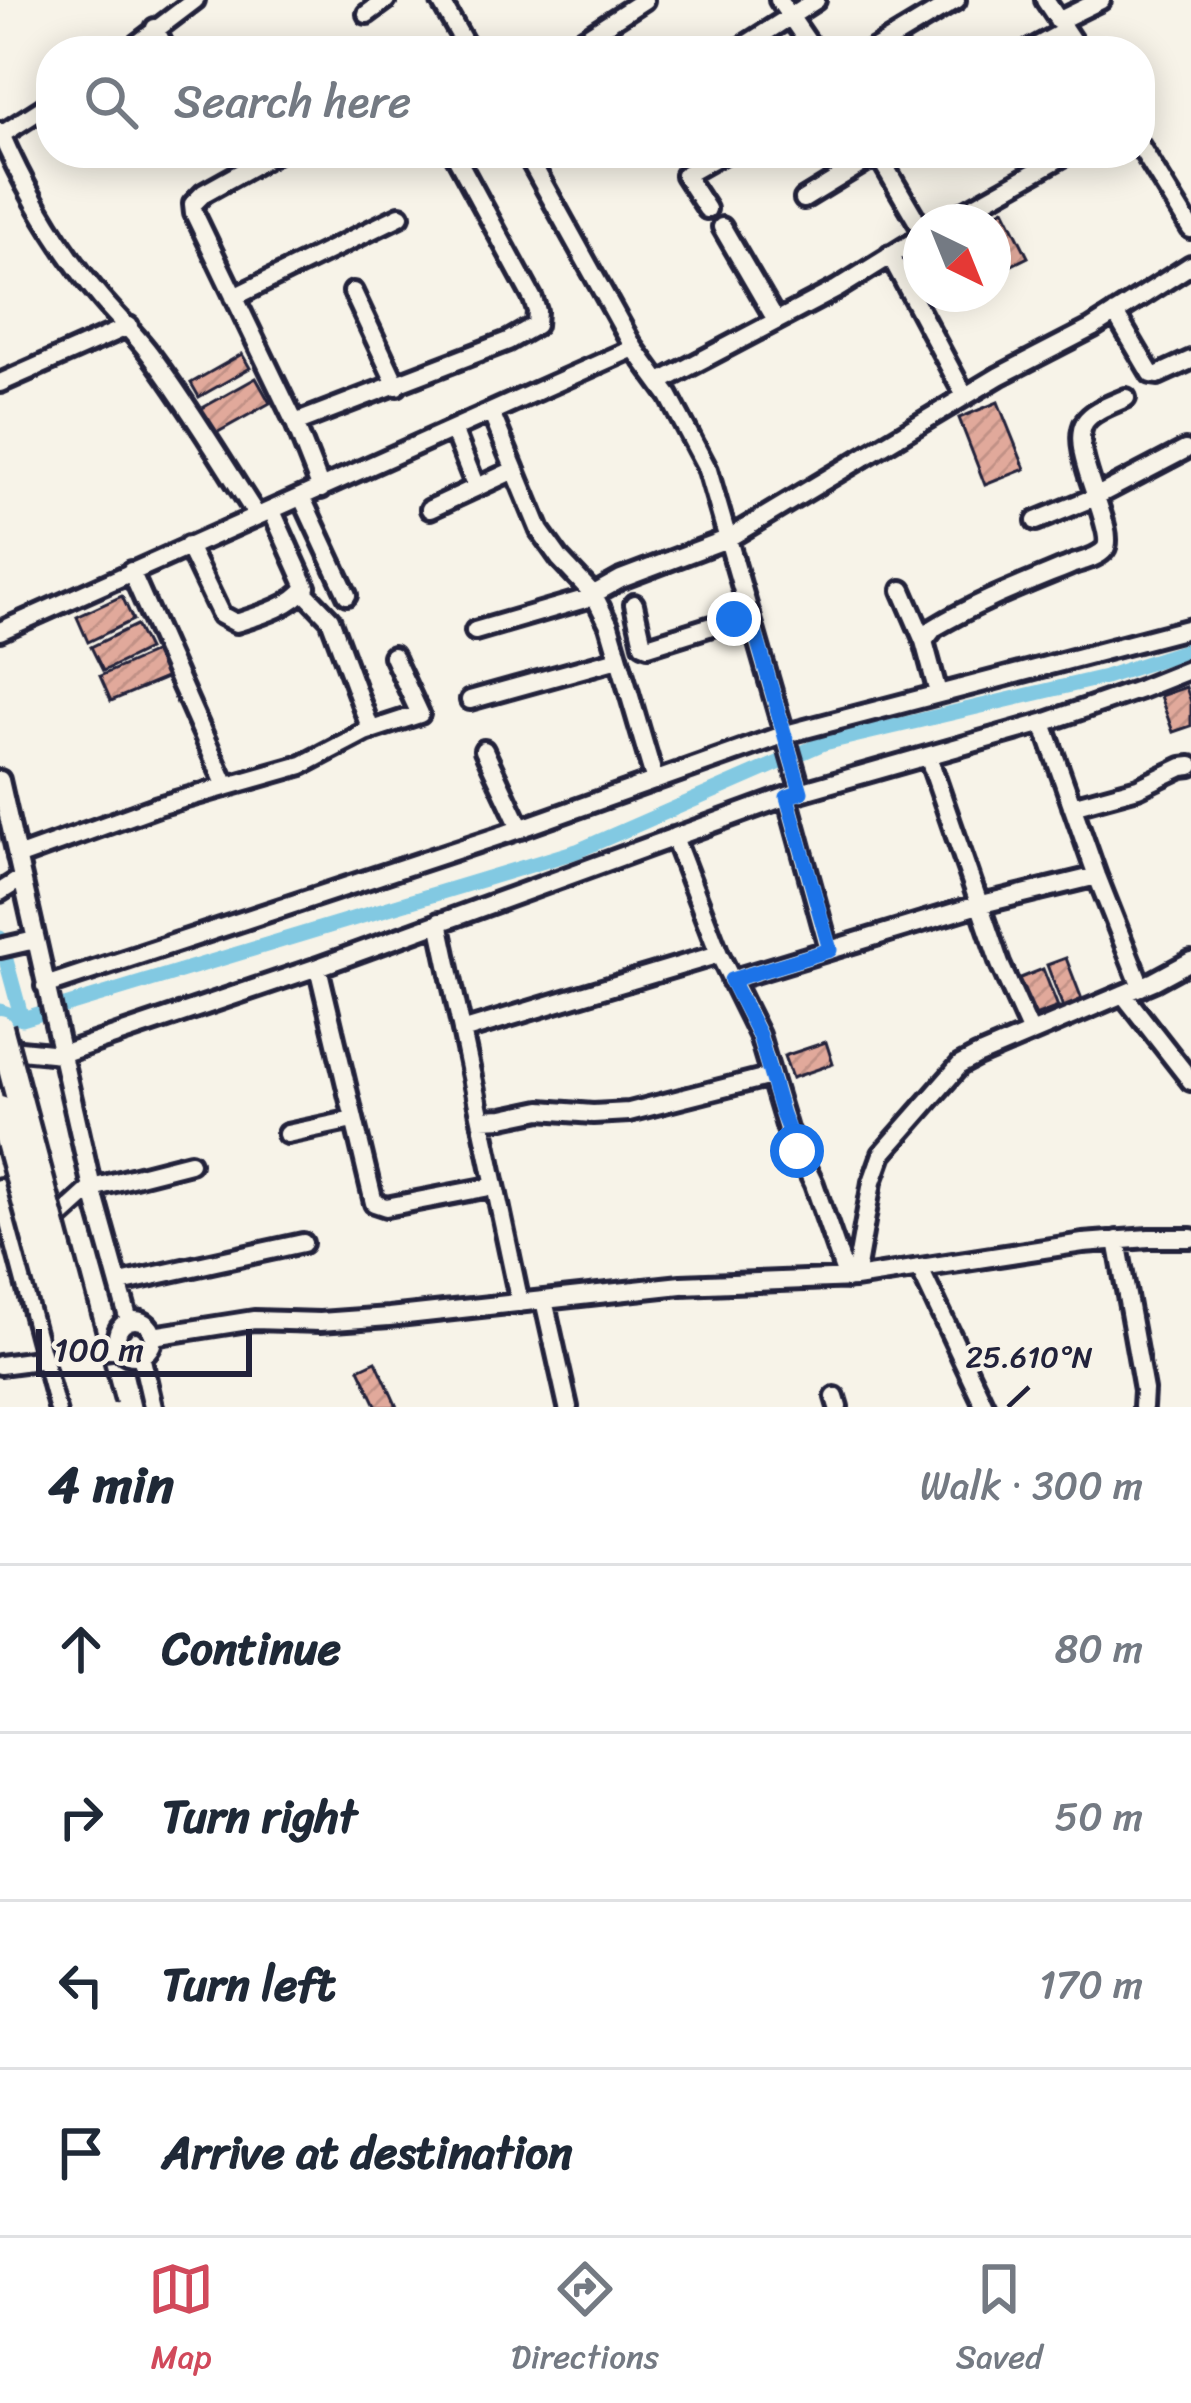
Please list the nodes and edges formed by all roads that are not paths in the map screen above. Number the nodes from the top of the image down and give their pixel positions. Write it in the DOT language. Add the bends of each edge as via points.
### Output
graph roads {
  1 [pos="195,0"];
  2 [pos="386,0"];
  3 [pos="644,0"];
  4 [pos="816,0"];
  5 [pos="956,0"];
  6 [pos="1045,0"];
  7 [pos="1101,0"];
  8 [pos="445,2"];
  9 [pos="784,8"];
  10 [pos="367,14"];
  11 [pos="1061,26"];
  12 [pos="155,28"];
  13 [pos="146,36"];
  14 [pos="159,36"];
  15 [pos="462,36"];
  16 [pos="588,36"];
  17 [pos="753,36"];
  18 [pos="804,36"];
  19 [pos="896,36"];
  20 [pos="1048,36"];
  21 [pos="1068,36"];
  22 [pos="36,113"];
  23 [pos="1,133"];
  24 [pos="249,168"];
  25 [pos="462,168"];
  26 [pos="534,168"];
  27 [pos="697,168"];
  28 [pos="853,168"];
  29 [pos="885,168"];
  30 [pos="1042,168"];
  31 [pos="1153,168"];
  32 [pos="804,199"];
  33 [pos="905,204"];
  34 [pos="978,204"];
  35 [pos="706,209"];
  36 [pos="400,216"];
  37 [pos="722,227"];
  38 [pos="1191,230"];
  39 [pos="903,245"];
  40 [pos="890,255"];
  41 [pos="1191,266"];
  42 [pos="353,292"];
  43 [pos="234,297"];
  44 [pos="1115,313"];
  45 [pos="776,320"];
  46 [pos="129,326"];
  47 [pos="634,348"];
  48 [pos="1191,360"];
  49 [pos="0,382"];
  50 [pos="660,382"];
  51 [pos="398,386"];
  52 [pos="965,396"];
  53 [pos="1126,398"];
  54 [pos="491,412"];
  55 [pos="296,423"];
  56 [pos="452,429"];
  57 [pos="1185,450"];
  58 [pos="514,470"];
  59 [pos="476,488"];
  60 [pos="321,489"];
  61 [pos="1095,497"];
  62 [pos="302,498"];
  63 [pos="430,509"];
  64 [pos="265,513"];
  65 [pos="1036,520"];
  66 [pos="727,539"];
  67 [pos="188,546"];
  68 [pos="131,572"];
  69 [pos="902,590"];
  70 [pos="305,593"];
  71 [pos="347,595"];
  72 [pos="594,595"];
  73 [pos="634,604"];
  74 [pos="750,614"];
  75 [pos="1191,628"];
  76 [pos="0,631"];
  77 [pos="475,631"];
  78 [pos="924,640"];
  79 [pos="392,656"];
  80 [pos="618,659"];
  81 [pos="1191,669"];
  82 [pos="938,693"];
  83 [pos="470,700"];
  84 [pos="1043,723"];
  85 [pos="371,730"];
  86 [pos="786,738"];
  87 [pos="484,750"];
  88 [pos="928,755"];
  89 [pos="1191,766"];
  90 [pos="0,780"];
  91 [pos="656,781"];
  92 [pos="226,786"];
  93 [pos="794,794"];
  94 [pos="1072,806"];
  95 [pos="521,829"];
  96 [pos="674,838"];
  97 [pos="17,857"];
  98 [pos="1096,876"];
  99 [pos="10,886"];
  100 [pos="978,905"];
  101 [pos="440,922"];
  102 [pos="35,940"];
  103 [pos="6,947"];
  104 [pos="830,950"];
  105 [pos="719,954"];
  106 [pos="1191,961"];
  107 [pos="318,967"];
  108 [pos="731,980"];
  109 [pos="47,991"];
  110 [pos="1132,991"];
  111 [pos="0,1027"];
  112 [pos="462,1030"];
  113 [pos="1031,1033"];
  114 [pos="59,1045"];
  115 [pos="0,1048"];
  116 [pos="771,1076"];
  117 [pos="1191,1081"];
  118 [pos="0,1109"];
  119 [pos="481,1119"];
  120 [pos="353,1120"];
  121 [pos="287,1134"];
  122 [pos="190,1162"];
  123 [pos="495,1186"];
  124 [pos="0,1188"];
  125 [pos="92,1188"];
  126 [pos="1191,1238"];
  127 [pos="1117,1240"];
  128 [pos="303,1243"];
  129 [pos="16,1249"];
  130 [pos="920,1268"];
  131 [pos="851,1278"];
  132 [pos="120,1283"];
  133 [pos="544,1300"];
  134 [pos="520,1303"];
  135 [pos="128,1321"];
  136 [pos="153,1336"];
  137 [pos="119,1348"];
  138 [pos="141,1355"];
  139 [pos="45,1359"];
  140 [pos="0,1365"];
  141 [pos="58,1407"];
  142 [pos="81,1407"];
  143 [pos="101,1407"];
  144 [pos="153,1407"];
  145 [pos="568,1407"];
  146 [pos="985,1407"];
  147 [pos="1143,1407"];
  1 -- 12 [label="street"];
  2 -- 10 [label="street"];
  3 -- 16 [label="street"];
  4 -- 9 [label="street"];
  5 -- 19 [label="street"];
  6 -- 11 [label="street"];
  7 -- 11 [label="street"];
  8 -- 15 [label="street"];
  9 -- 17 [label="street"];
  9 -- 18 [label="street"];
  11 -- 20 [label="street"];
  11 -- 21 [label="street"];
  12 -- 13 [label="street"];
  12 -- 14 [label="street"];
  22 -- 23 [label="street"];
  23 -- 46 [label="street" via="56,239"];
  24 -- 43 [label="street" via="193,204"];
  25 -- 51 [label="street" via="533,299 536,325"];
  26 -- 47 [label="street"];
  27 -- 35 [label="street" via="685,175"];
  28 -- 32 [label="street"];
  29 -- 33 [label="street"];
  30 -- 34 [label="street"];
  31 -- 38 [label="street"];
  36 -- 43 [label="street"];
  37 -- 45 [label="street"];
  39 -- 40 [label="street"];
  40 -- 45 [label="street"];
  40 -- 52 [label="street"];
  41 -- 44 [label="street"];
  42 -- 51 [label="street"];
  43 -- 55 [label="street"];
  44 -- 48 [label="street" via="1151,374"];
  44 -- 52 [label="street"];
  45 -- 50 [label="street"];
  46 -- 49 [label="street"];
  46 -- 64 [label="street"];
  47 -- 50 [label="street"];
  47 -- 54 [label="street"];
  50 -- 66 [label="street" via="708,470"];
  51 -- 55 [label="street"];
  52 -- 66 [label="street"];
  53 -- 61 [label="street" via="1094,413 1081,434"];
  54 -- 56 [label="street"];
  54 -- 58 [label="street"];
  55 -- 60 [label="street"];
  56 -- 59 [label="street"];
  56 -- 60 [label="street"];
  57 -- 61 [label="street"];
  58 -- 59 [label="street"];
  58 -- 72 [label="street" via="540,531"];
  59 -- 63 [label="street"];
  60 -- 62 [label="street"];
  61 -- 65 [label="street"];
  61 -- 78 [label="street" via="1106,548 952,617"];
  62 -- 64 [label="street"];
  62 -- 71 [label="street"];
  64 -- 67 [label="street"];
  64 -- 70 [label="street"];
  66 -- 72 [label="street"];
  66 -- 74 [label="street"];
  67 -- 68 [label="street"];
  67 -- 70 [label="street" via="228,621"];
  68 -- 76 [label="street"];
  68 -- 92 [label="street"];
  69 -- 78 [label="street"];
  70 -- 85 [label="street" via="330,620"];
  72 -- 77 [label="street"];
  72 -- 80 [label="street"];
  73 -- 74 [label="street" via="648,646"];
  74 -- 86 [label="street"];
  75 -- 82 [label="street"];
  78 -- 82 [label="street"];
  79 -- 85 [label="street" via="421,714"];
  80 -- 83 [label="street"];
  80 -- 91 [label="street"];
  81 -- 84 [label="street"];
  82 -- 86 [label="street"];
  84 -- 88 [label="street"];
  84 -- 94 [label="street"];
  85 -- 92 [label="street" via="302,765"];
  86 -- 91 [label="street"];
  86 -- 93 [label="street"];
  87 -- 95 [label="street"];
  88 -- 93 [label="street"];
  88 -- 100 [label="street"];
  89 -- 94 [label="street"];
  90 -- 97 [label="street"];
  91 -- 95 [label="street"];
  92 -- 97 [label="street"];
  93 -- 96 [label="street"];
  93 -- 104 [label="street"];
  94 -- 98 [label="street"];
  95 -- 109 [label="street"];
  96 -- 101 [label="street"];
  96 -- 105 [label="street"];
  97 -- 99 [label="street"];
  98 -- 100 [label="street"];
  98 -- 110 [label="street"];
  99 -- 102 [label="street"];
  100 -- 104 [label="street"];
  100 -- 113 [label="street"];
  101 -- 107 [label="street"];
  101 -- 112 [label="street"];
  102 -- 103 [label="street"];
  102 -- 109 [label="street"];
  104 -- 108 [label="street"];
  105 -- 108 [label="street"];
  105 -- 112 [label="street"];
  106 -- 110 [label="street"];
  107 -- 114 [label="street"];
  107 -- 120 [label="street"];
  108 -- 116 [label="street"];
  109 -- 114 [label="street"];
  110 -- 113 [label="street"];
  110 -- 117 [label="street"];
  111 -- 143 [label="highway, bridge"];
  112 -- 119 [label="street"];
  113 -- 131 [label="street" via="960,1065 882,1154"];
  114 -- 115 [label="street"];
  114 -- 125 [label="street"];
  116 -- 119 [label="street" via="629,1112 541,1110"];
  116 -- 131 [label="street"];
  118 -- 142 [label="highway, bridge"];
  119 -- 123 [label="street"];
  120 -- 121 [label="street"];
  120 -- 123 [label="street" via="371,1198 380,1206"];
  122 -- 125 [label="street"];
  123 -- 134 [label="street"];
  124 -- 129 [label="street"];
  125 -- 129 [label="street"];
  125 -- 132 [label="street"];
  126 -- 127 [label="street"];
  127 -- 130 [label="street"];
  127 -- 147 [label="street"];
  128 -- 132 [label="street"];
  129 -- 139 [label="street"];
  130 -- 131 [label="street"];
  130 -- 146 [label="street"];
  131 -- 133 [label="street"];
  132 -- 135 [label="street"];
  133 -- 134 [label="street"];
  133 -- 145 [label="street"];
  134 -- 136 [label="street" via="320,1322 254,1320"];
  135 -- 136 [label="street" via="144,1322"];
  135 -- 137 [label="street"];
  136 -- 138 [label="street"];
  137 -- 138 [label="street"];
  137 -- 139 [label="street"];
  138 -- 144 [label="street"];
  139 -- 140 [label="street"];
  139 -- 141 [label="street"];
}
